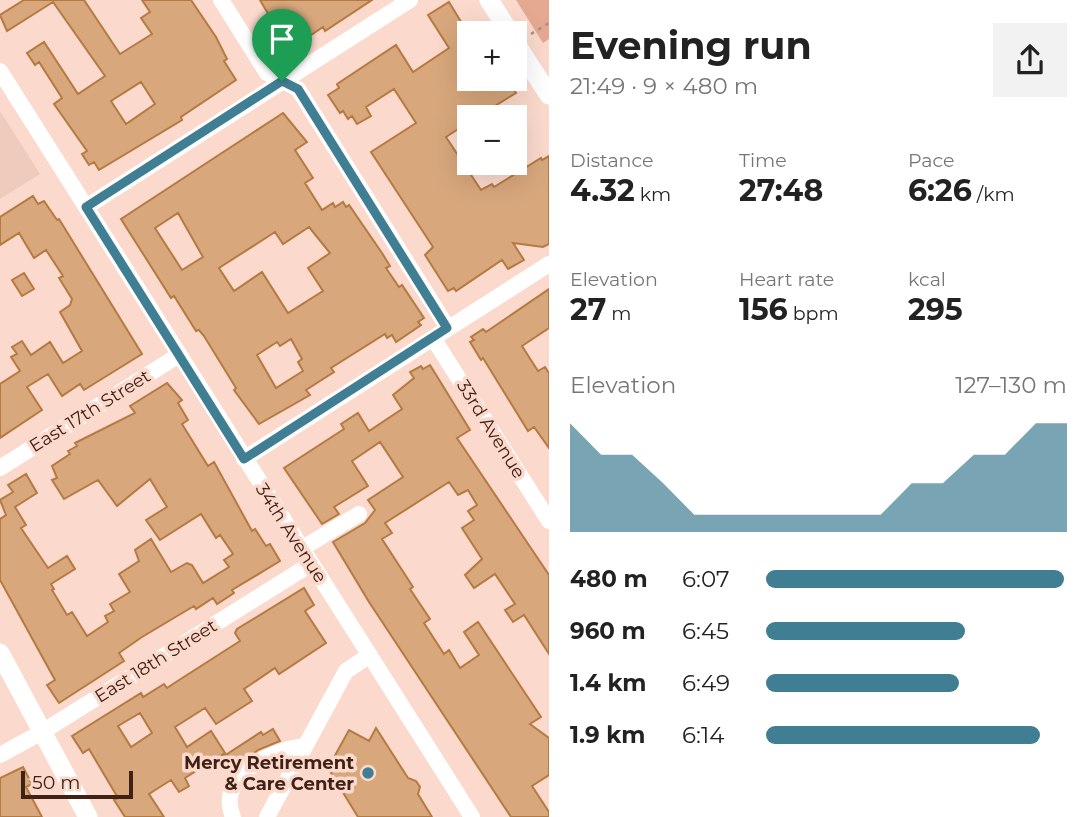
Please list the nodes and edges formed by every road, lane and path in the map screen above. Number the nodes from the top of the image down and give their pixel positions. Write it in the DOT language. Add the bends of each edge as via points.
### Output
graph roads {
  1 [pos="221,0"];
  2 [pos="410,0"];
  3 [pos="489,0"];
  4 [pos="502,21"];
  5 [pos="549,23"];
  6 [pos="527,33"];
  7 [pos="527,60"];
  8 [pos="0,71"];
  9 [pos="282,81"];
  10 [pos="549,95"];
  11 [pos="86,207"];
  12 [pos="549,264"];
  13 [pos="447,328"];
  14 [pos="433,338"];
  15 [pos="179,355"];
  16 [pos="244,459"];
  17 [pos="0,468"];
  18 [pos="359,514"];
  19 [pos="549,521"];
  20 [pos="300,549"];
  21 [pos="311,564"];
  22 [pos="0,653"];
  23 [pos="370,655"];
  24 [pos="42,732"];
  25 [pos="305,746"];
  26 [pos="0,755"];
  27 [pos="88,817"];
  28 [pos="233,817"];
  29 [pos="267,817"];
  30 [pos="472,817"];
  1 -- 9 [label="street" via="267,73"];
  2 -- 9 [label="street"];
  3 -- 4 [label="main road"];
  5 -- 6 [label="path"];
  7 -- 10 [label="main road"];
  8 -- 11 [label="street, 34th Avenue"];
  9 -- 11 [label="street"];
  9 -- 13 [label="street" via="298,89"];
  11 -- 15 [label="street, 34th Avenue"];
  12 -- 13 [label="street"];
  13 -- 14 [label="street"];
  14 -- 16 [label="street"];
  14 -- 19 [label="street, 33rd Avenue"];
  15 -- 16 [label="street, 34th Avenue"];
  15 -- 17 [label="street, East 17th Street"];
  16 -- 20 [label="street, 34th Avenue"];
  18 -- 20 [label="street"];
  20 -- 21 [label="street, 34th Avenue"];
  21 -- 23 [label="street, 34th Avenue"];
  21 -- 24 [label="street, East 18th Street"];
  22 -- 24 [label="main road"];
  23 -- 25 [label="street" via="345,671"];
  23 -- 30 [label="street, 34th Avenue"];
  24 -- 26 [label="street, East 18th Street"];
  24 -- 27 [label="main road"];
  25 -- 28 [label="street" via="285,748 237,779 232,791"];
  25 -- 29 [label="street"];
}
